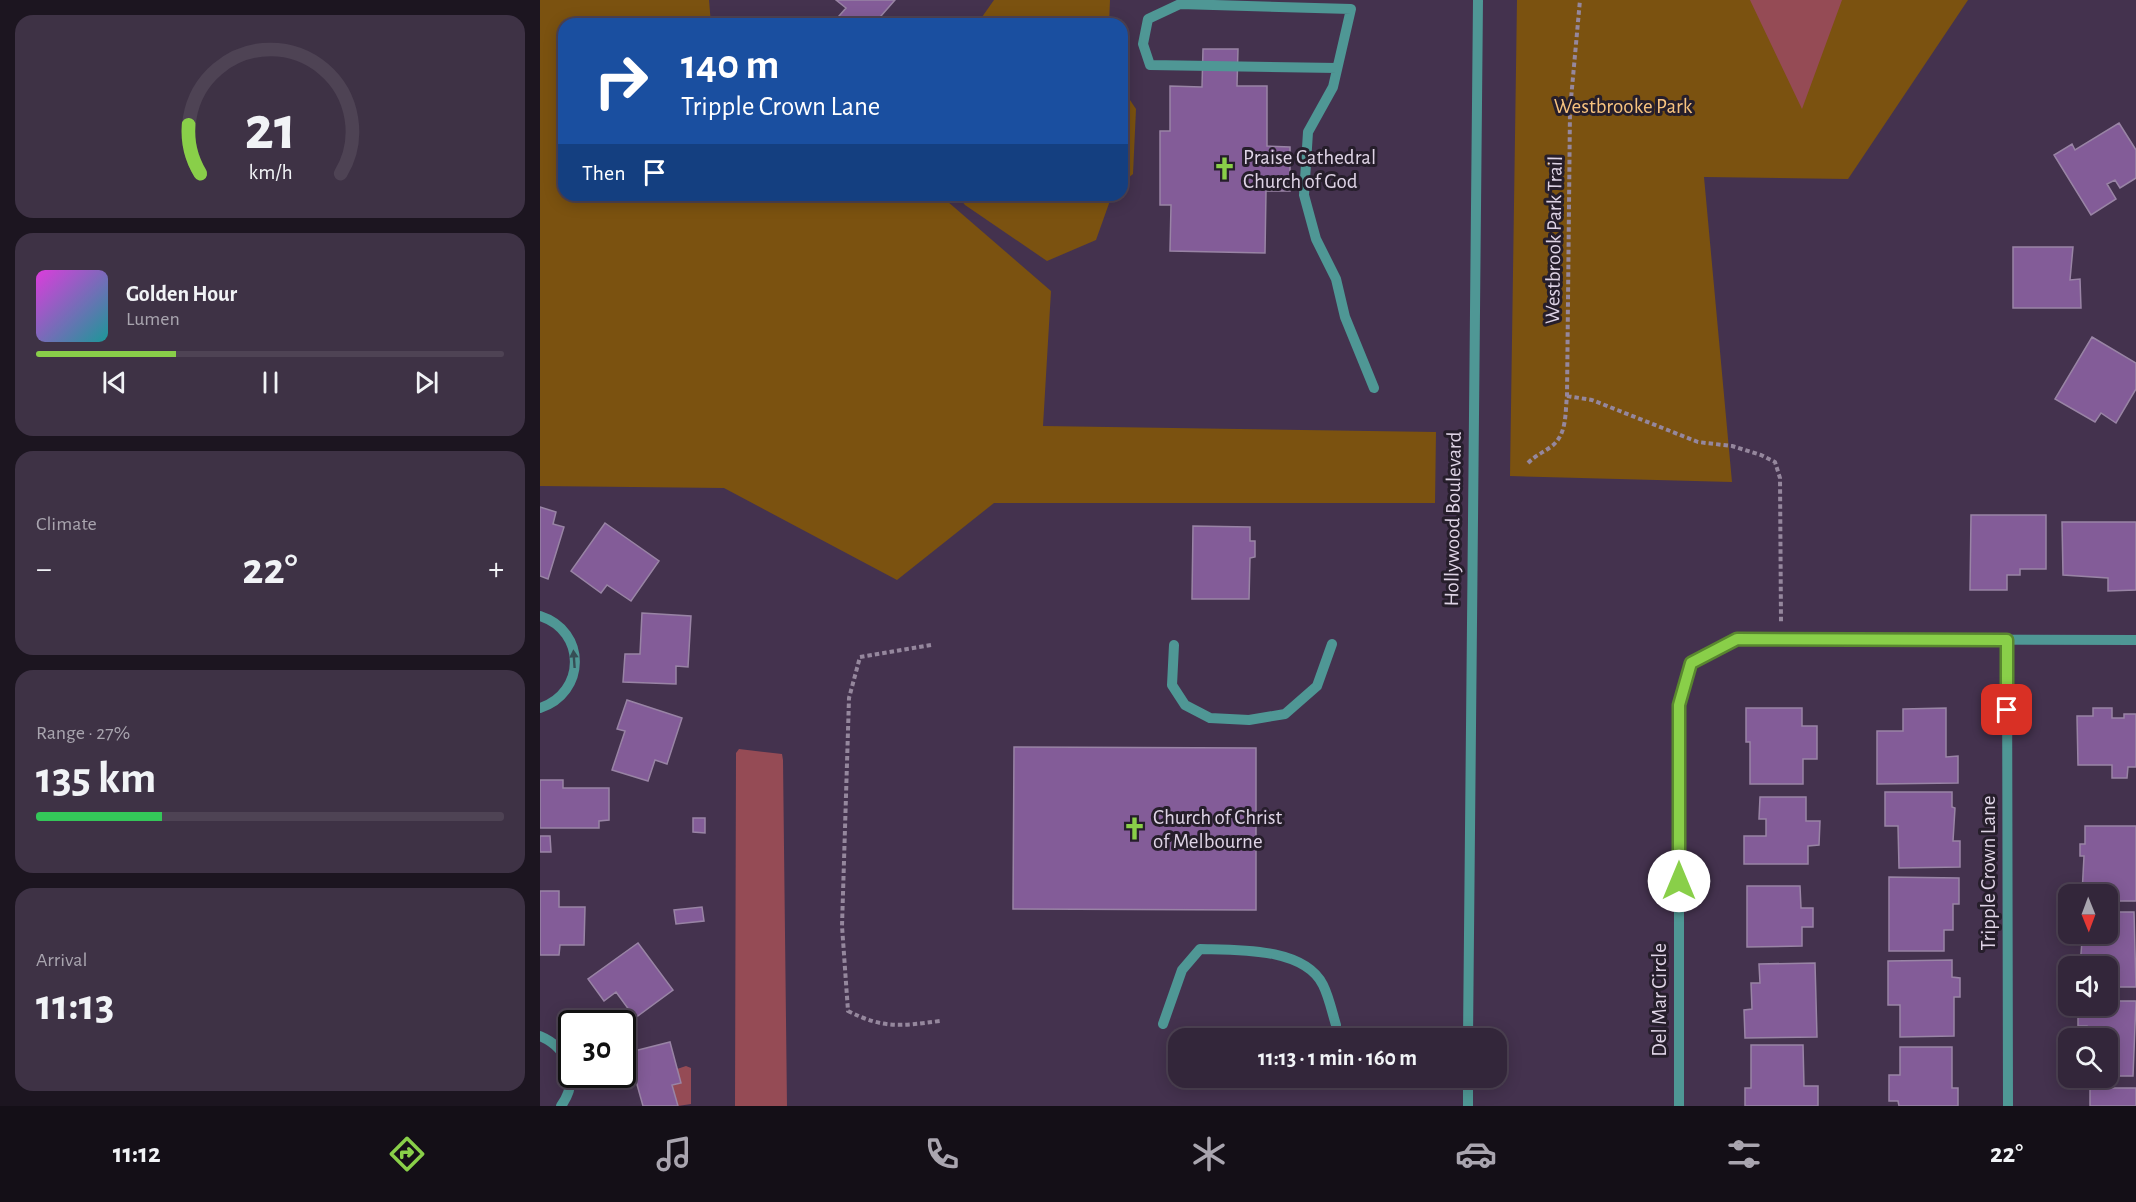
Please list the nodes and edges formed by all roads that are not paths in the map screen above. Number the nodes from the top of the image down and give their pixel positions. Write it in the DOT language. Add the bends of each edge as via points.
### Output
graph roads {
  1 [pos="1478,0"];
  2 [pos="1337,68"];
  3 [pos="1374,388"];
  4 [pos="540,616"];
  5 [pos="2007,640"];
  6 [pos="2136,640"];
  7 [pos="1332,644"];
  8 [pos="1174,645"];
  9 [pos="540,708"];
  10 [pos="1163,1024"];
  11 [pos="1336,1025"];
  12 [pos="1468,1028"];
  13 [pos="540,1036"];
  14 [pos="1468,1088"];
  15 [pos="561,1106"];
  16 [pos="1467,1106"];
  17 [pos="1679,1106"];
  18 [pos="2008,1106"];
  1 -- 12 [label="street, Hollywood Boulevard"];
  2 -- 2 [label="street" via="1150,65 1143,44 1148,19 1180,4 1351,9"];
  2 -- 3 [label="street" via="1333,87 1308,132 1304,195 1317,239 1336,279 1345,317"];
  9 -- 4 [label="street, one-way" via="555,702 567,689 576,664 564,631"];
  5 -- 6 [label="street, Del Mar Circle"];
  5 -- 17 [label="street, Del Mar Circle" via="1737,639 1691,663 1679,705"];
  5 -- 18 [label="street, Tripple Crown Lane"];
  7 -- 8 [label="street" via="1317,686 1286,714 1249,720 1210,718 1185,705 1172,685"];
  10 -- 11 [label="street" via="1182,970 1200,949 1264,951 1299,962 1323,984"];
  13 -- 15 [label="street" via="558,1047 568,1064 570,1084"];
  14 -- 16 [label="street"];
}
